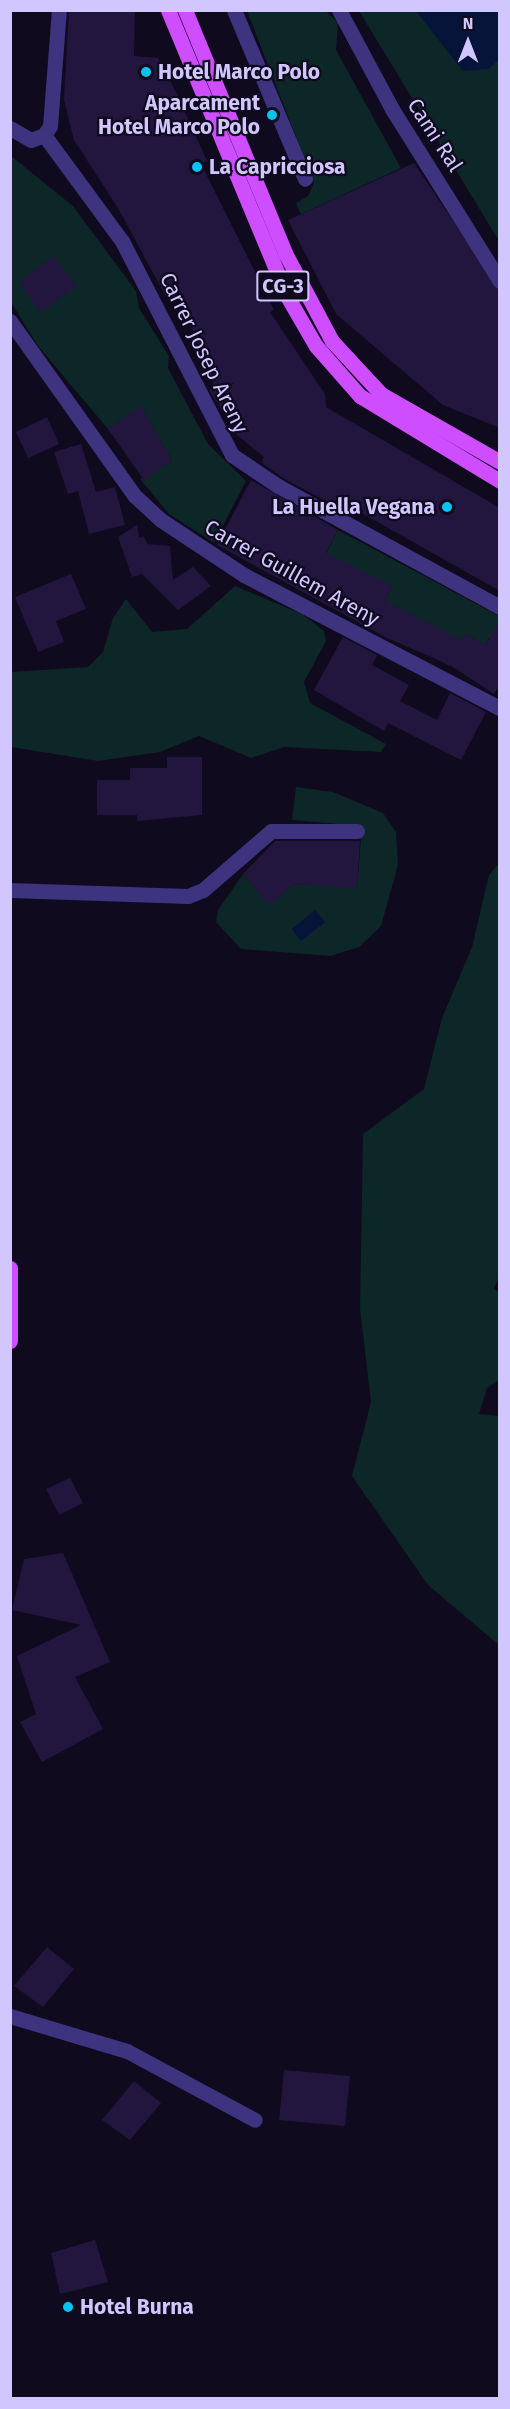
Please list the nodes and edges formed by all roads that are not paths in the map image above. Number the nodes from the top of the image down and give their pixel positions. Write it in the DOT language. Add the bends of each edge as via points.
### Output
graph roads {
  1 [pos="58,10"];
  2 [pos="168,10"];
  3 [pos="185,10"];
  4 [pos="234,10"];
  5 [pos="339,10"];
  6 [pos="10,128"];
  7 [pos="44,135"];
  8 [pos="305,178"];
  9 [pos="500,280"];
  10 [pos="10,321"];
  11 [pos="500,462"];
  12 [pos="500,481"];
  13 [pos="500,607"];
  14 [pos="500,708"];
  15 [pos="357,831"];
  16 [pos="10,890"];
  17 [pos="10,1268"];
  18 [pos="10,1341"];
  19 [pos="10,2016"];
  20 [pos="255,2120"];
  1 -- 7 [label="street" via="52,113"];
  2 -- 12 [label="main road, CG-3" via="287,296 315,346 360,396"];
  3 -- 11 [label="main road, CG-3" via="285,254 332,341 381,394"];
  4 -- 8 [label="street"];
  5 -- 9 [label="street, Cami Ral" via="392,109"];
  6 -- 7 [label="street" via="31,140"];
  7 -- 13 [label="street, Carrer Josep Areny" via="131,258 232,455 278,486"];
  10 -- 14 [label="street, Carrer Guillem Areny" via="135,496 161,520 244,575"];
  15 -- 16 [label="street" via="271,831 203,890 188,896"];
  17 -- 18 [label="main road"];
  19 -- 20 [label="street" via="127,2051"];
}
